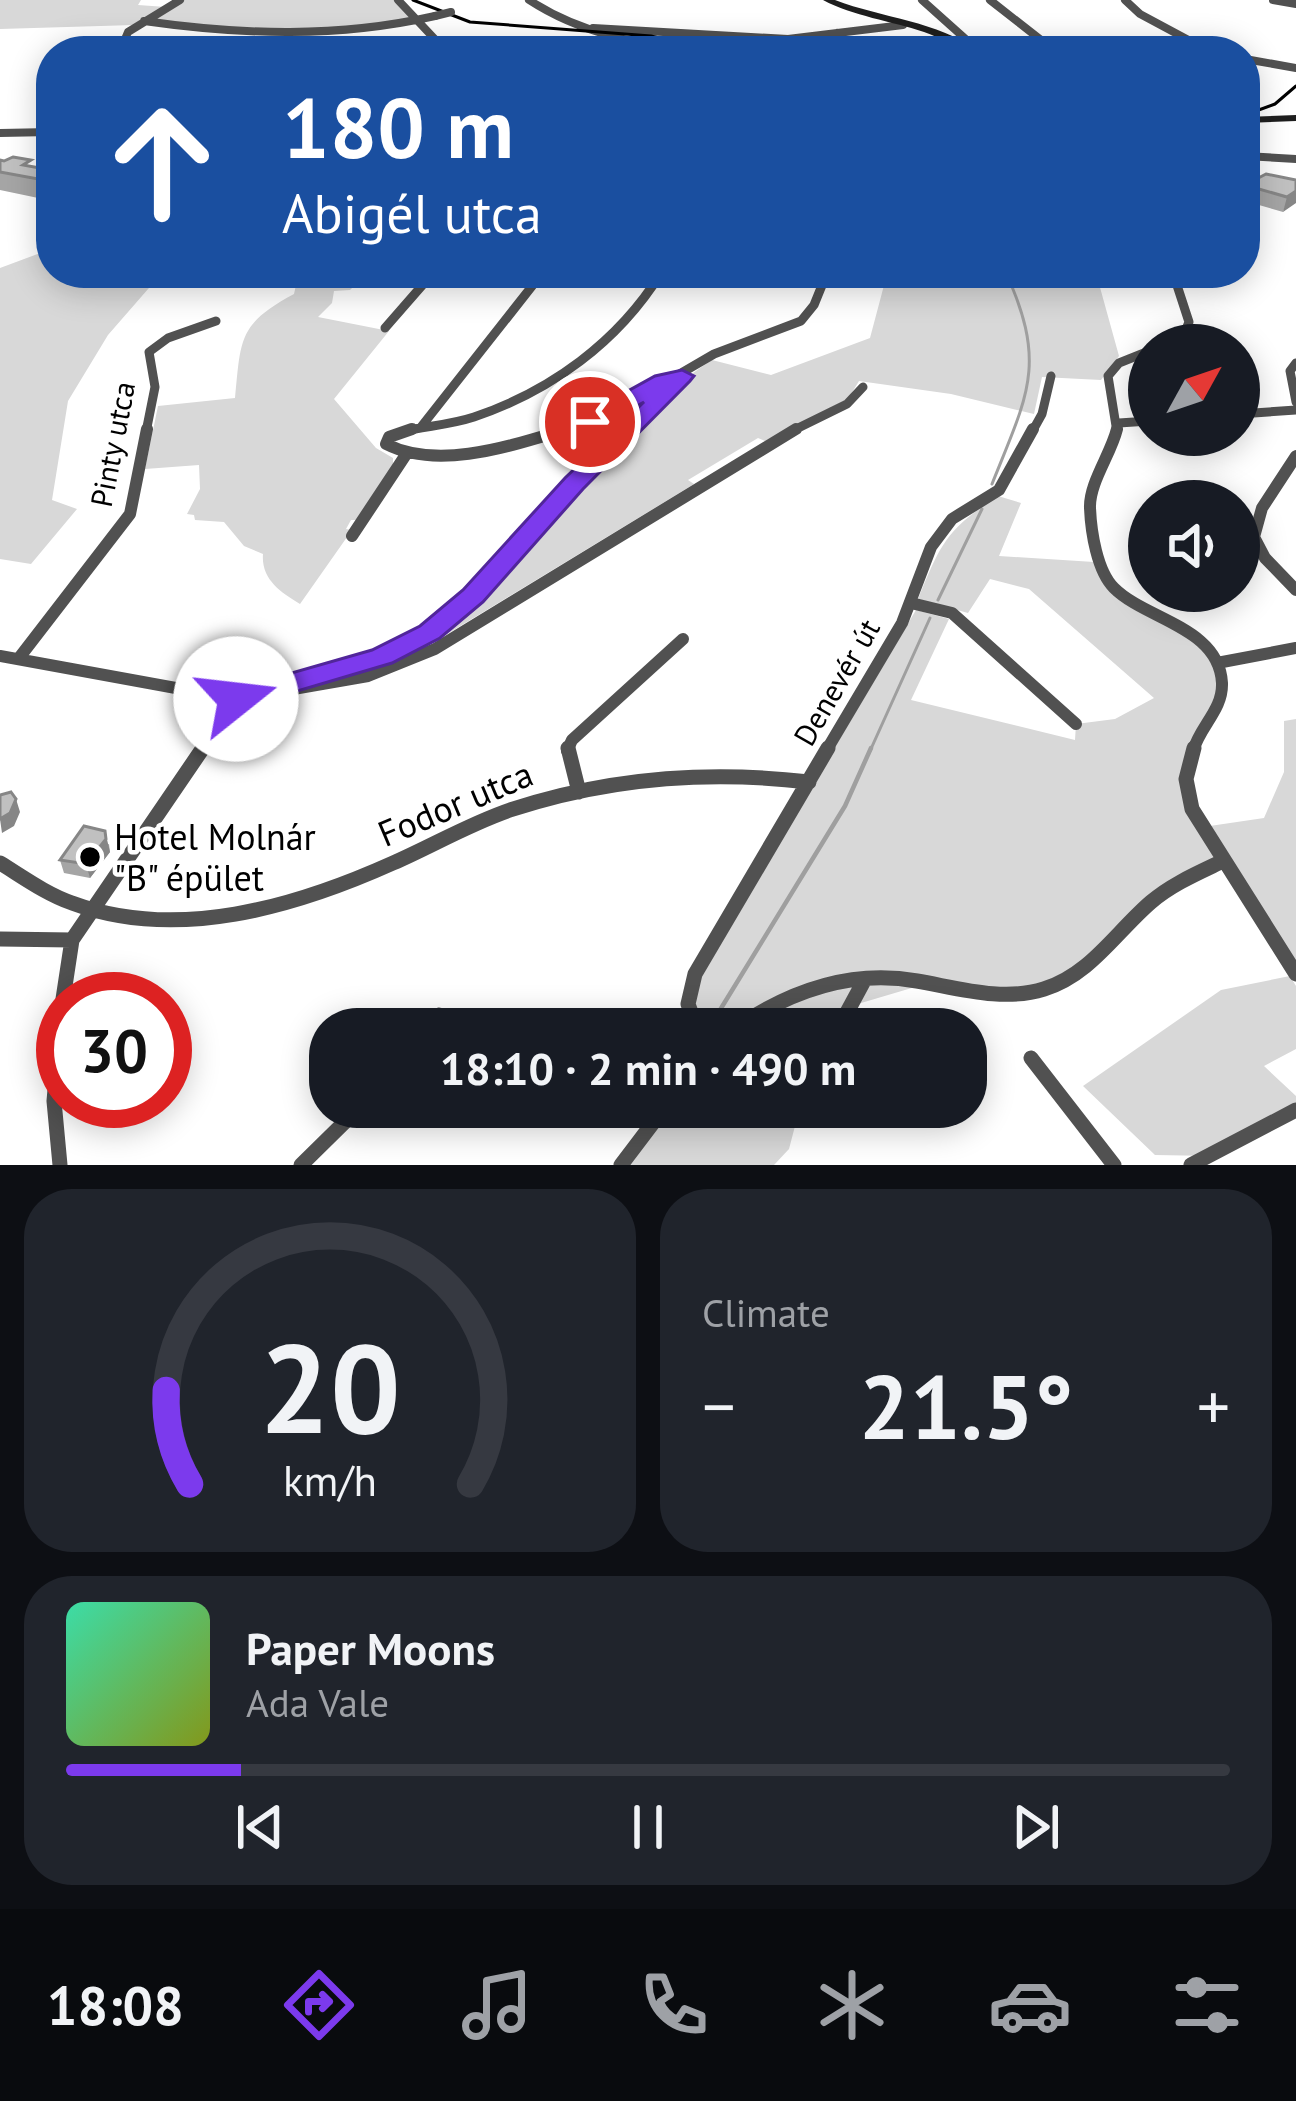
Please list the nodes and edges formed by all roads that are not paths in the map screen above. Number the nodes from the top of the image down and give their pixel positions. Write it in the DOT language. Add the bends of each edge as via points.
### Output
graph roads {
  1 [pos="180,0"];
  2 [pos="398,0"];
  3 [pos="454,0"];
  4 [pos="529,0"];
  5 [pos="828,0"];
  6 [pos="922,0"];
  7 [pos="990,0"];
  8 [pos="1125,0"];
  9 [pos="1273,0"];
  10 [pos="1296,4"];
  11 [pos="144,21"];
  12 [pos="418,21"];
  13 [pos="903,26"];
  14 [pos="593,28"];
  15 [pos="837,33"];
  16 [pos="125,36"];
  17 [pos="432,36"];
  18 [pos="612,36"];
  19 [pos="660,36"];
  20 [pos="769,36"];
  21 [pos="840,36"];
  22 [pos="944,36"];
  23 [pos="960,36"];
  24 [pos="1036,36"];
  25 [pos="1180,36"];
  26 [pos="1260,62"];
  27 [pos="1296,68"];
  28 [pos="1296,118"];
  29 [pos="1260,120"];
  30 [pos="36,132"];
  31 [pos="0,133"];
  32 [pos="1260,157"];
  33 [pos="1296,159"];
  34 [pos="420,288"];
  35 [pos="532,288"];
  36 [pos="651,288"];
  37 [pos="822,288"];
  38 [pos="1179,288"];
  39 [pos="216,321"];
  40 [pos="1190,324"];
  41 [pos="385,328"];
  42 [pos="1128,358"];
  43 [pos="1296,363"];
  44 [pos="680,375"];
  45 [pos="1051,376"];
  46 [pos="863,387"];
  47 [pos="1296,406"];
  48 [pos="1260,411"];
  49 [pos="1128,422"];
  50 [pos="1119,423"];
  51 [pos="420,428"];
  52 [pos="406,456"];
  53 [pos="1296,456"];
  54 [pos="352,536"];
  55 [pos="1296,590"];
  56 [pos="911,603"];
  57 [pos="683,639"];
  58 [pos="1296,648"];
  59 [pos="0,656"];
  60 [pos="19,658"];
  61 [pos="1217,663"];
  62 [pos="236,699"];
  63 [pos="1076,724"];
  64 [pos="809,782"];
  65 [pos="579,792"];
  66 [pos="1222,861"];
  67 [pos="0,863"];
  68 [pos="92,909"];
  69 [pos="0,939"];
  70 [pos="72,940"];
  71 [pos="67,972"];
  72 [pos="1296,974"];
  73 [pos="865,979"];
  74 [pos="686,1008"];
  75 [pos="776,1008"];
  76 [pos="849,1008"];
  77 [pos="1030,1058"];
  78 [pos="1296,1110"];
  79 [pos="57,1128"];
  80 [pos="339,1128"];
  81 [pos="649,1128"];
  82 [pos="60,1165"];
  83 [pos="301,1165"];
  84 [pos="621,1165"];
  85 [pos="1114,1165"];
  86 [pos="1191,1165"];
  1 -- 11 [label="street"];
  2 -- 12 [label="street"];
  3 -- 12 [label="street, bridge" via="451,11"];
  4 -- 14 [label="street"];
  5 -- 13 [label="street"];
  6 -- 23 [label="street"];
  7 -- 24 [label="street"];
  8 -- 25 [label="street"];
  9 -- 10 [label="street"];
  11 -- 12 [label="street" via="355,30"];
  11 -- 16 [label="street"];
  12 -- 17 [label="street"];
  13 -- 15 [label="street"];
  13 -- 22 [label="street"];
  14 -- 18 [label="street"];
  14 -- 19 [label="street"];
  15 -- 20 [label="street"];
  15 -- 21 [label="street"];
  26 -- 27 [label="street"];
  28 -- 29 [label="street"];
  30 -- 31 [label="street"];
  32 -- 33 [label="street"];
  34 -- 41 [label="street"];
  35 -- 51 [label="street"];
  36 -- 51 [label="street" via="628,325 552,379 473,417"];
  37 -- 44 [label="street" via="801,321"];
  38 -- 40 [label="street"];
  39 -- 60 [label="street, Pinty utca" via="149,352 155,387 130,514"];
  42 -- 50 [label="street" via="1110,371"];
  43 -- 47 [label="street"];
  44 -- 52 [label="street" via="572,428"];
  44 -- 62 [label="street" via="449,618 403,647"];
  45 -- 56 [label="street, Denevér út" via="1042,414 999,490 940,532"];
  46 -- 62 [label="street" via="847,404 764,445 435,649 368,676"];
  47 -- 48 [label="street"];
  49 -- 50 [label="street"];
  50 -- 61 [label="street" via="1089,504 1102,570 1115,589 1199,639"];
  51 -- 52 [label="street" via="388,437 389,447"];
  52 -- 54 [label="street"];
  53 -- 55 [label="street" via="1262,508 1254,537"];
  56 -- 63 [label="street" via="952,613"];
  56 -- 64 [label="street, Denevér út"];
  57 -- 65 [label="street" via="572,740 567,751"];
  58 -- 61 [label="street"];
  59 -- 60 [label="street"];
  60 -- 62 [label="street"];
  61 -- 66 [label="street" via="1220,704 1197,736 1186,778 1192,808"];
  62 -- 68 [label="street"];
  64 -- 65 [label="street, Fodor utca" via="664,778"];
  64 -- 74 [label="street, Denevér út" via="699,965"];
  65 -- 68 [label="street, Fodor utca" via="505,812 279,908 186,919"];
  66 -- 72 [label="street"];
  66 -- 73 [label="street" via="1150,903 1091,962 1052,987 1015,997 892,976"];
  67 -- 68 [label="street, Fodor utca"];
  68 -- 70 [label="street"];
  69 -- 70 [label="street"];
  70 -- 71 [label="street"];
  73 -- 75 [label="street"];
  73 -- 76 [label="street"];
  77 -- 85 [label="street"];
  78 -- 86 [label="street"];
  79 -- 82 [label="street"];
  80 -- 83 [label="street"];
  81 -- 84 [label="street"];
}
